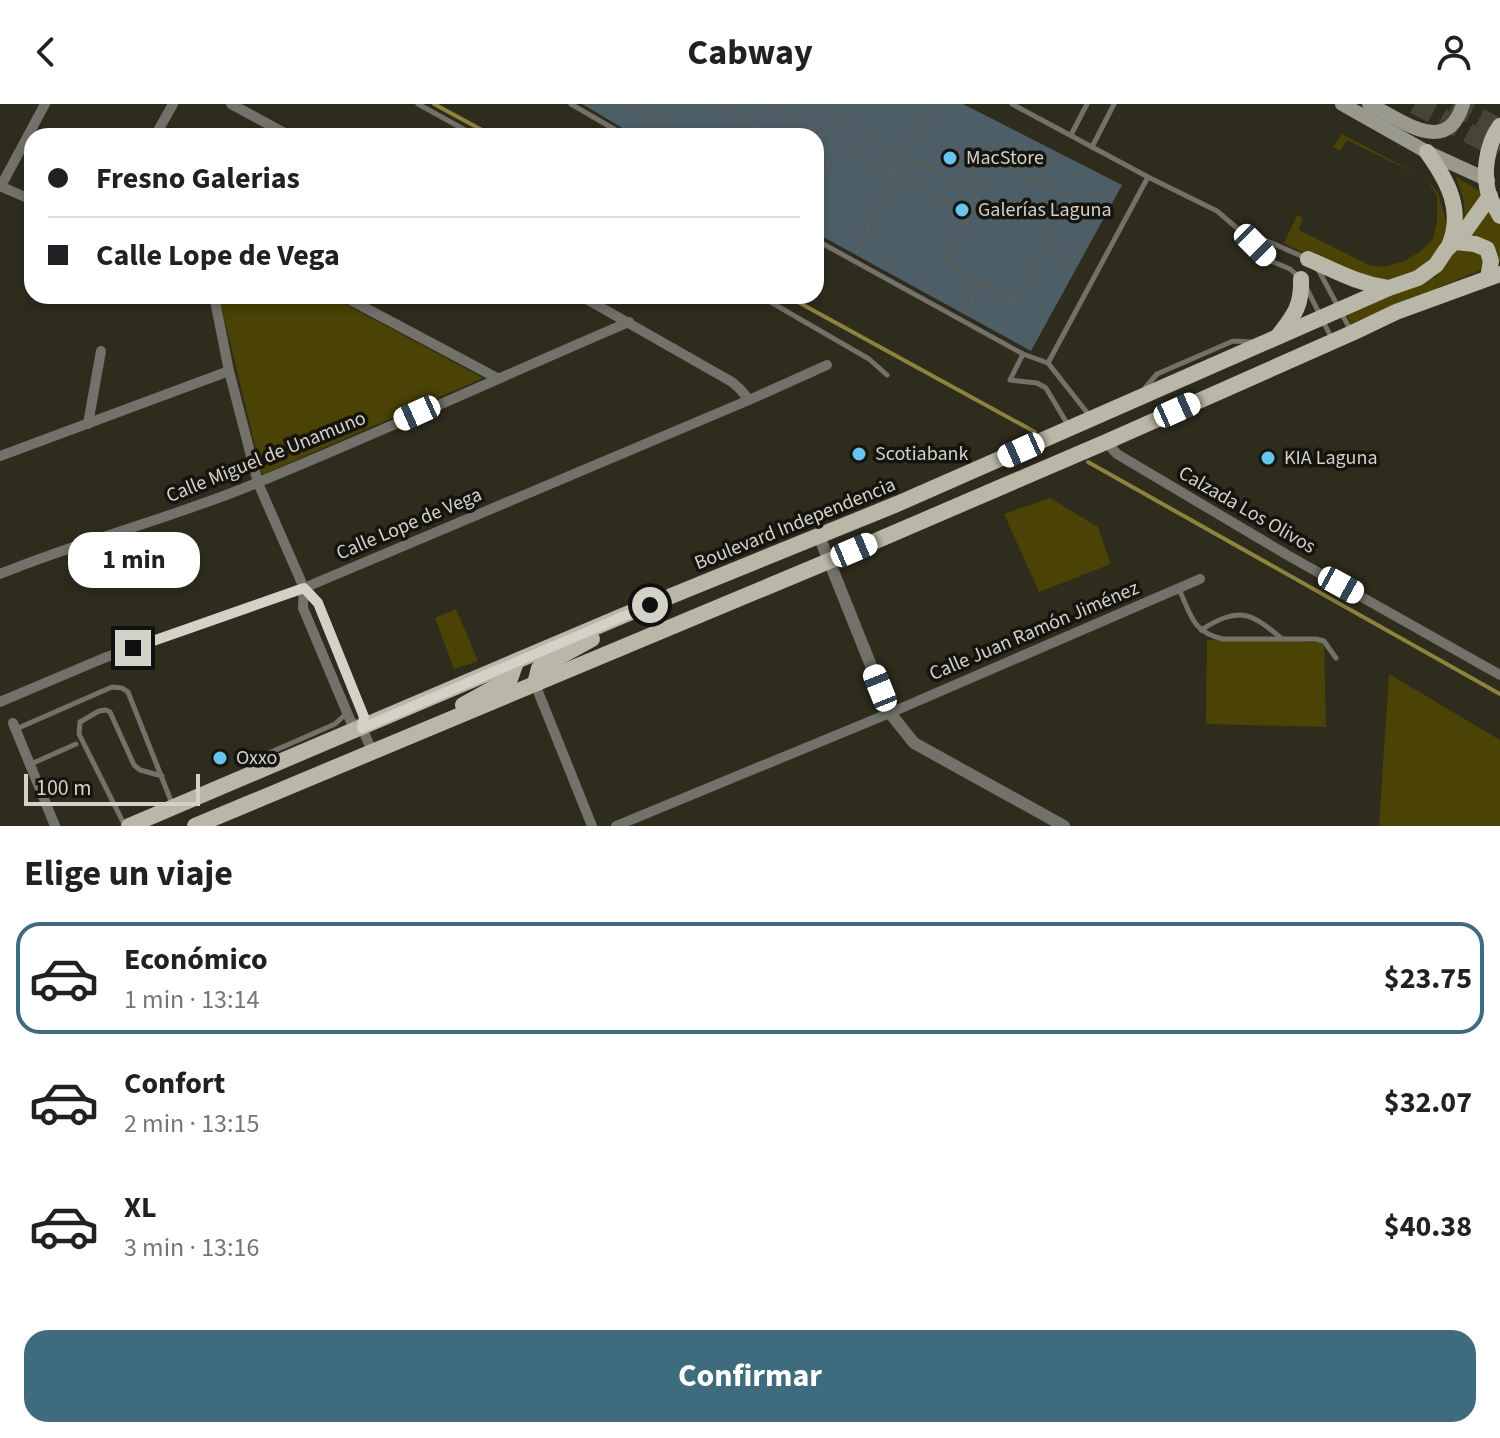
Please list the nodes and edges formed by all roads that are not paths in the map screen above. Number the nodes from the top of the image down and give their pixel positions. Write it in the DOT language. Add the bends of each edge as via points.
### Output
graph roads {
  1 [pos="45,104"];
  2 [pos="173,104"];
  3 [pos="231,104"];
  4 [pos="418,104"];
  5 [pos="571,104"];
  6 [pos="1012,104"];
  7 [pos="1087,104"];
  8 [pos="1114,104"];
  9 [pos="1342,104"];
  10 [pos="1369,104"];
  11 [pos="1463,104"];
  12 [pos="1500,126"];
  13 [pos="32,128"];
  14 [pos="160,128"];
  15 [pos="274,128"];
  16 [pos="462,128"];
  17 [pos="612,128"];
  18 [pos="1071,136"];
  19 [pos="24,142"];
  20 [pos="1092,147"];
  21 [pos="1427,152"];
  22 [pos="1148,177"];
  23 [pos="0,186"];
  24 [pos="1489,188"];
  25 [pos="24,196"];
  26 [pos="1500,216"];
  27 [pos="1238,229"];
  28 [pos="824,244"];
  29 [pos="1450,246"];
  30 [pos="1308,259"];
  31 [pos="1494,276"];
  32 [pos="1301,279"];
  33 [pos="1389,288"];
  34 [pos="216,304"];
  35 [pos="358,304"];
  36 [pos="596,304"];
  37 [pos="774,304"];
  38 [pos="1340,310"];
  39 [pos="1322,318"];
  40 [pos="629,322"];
  41 [pos="1352,333"];
  42 [pos="1272,340"];
  43 [pos="1333,341"];
  44 [pos="101,351"];
  45 [pos="1023,354"];
  46 [pos="1048,363"];
  47 [pos="827,365"];
  48 [pos="229,371"];
  49 [pos="887,375"];
  50 [pos="497,378"];
  51 [pos="749,400"];
  52 [pos="1092,419"];
  53 [pos="88,424"];
  54 [pos="1070,428"];
  55 [pos="1051,437"];
  56 [pos="1106,442"];
  57 [pos="0,456"];
  58 [pos="258,483"];
  59 [pos="996,489"];
  60 [pos="819,536"];
  61 [pos="829,561"];
  62 [pos="0,574"];
  63 [pos="1200,579"];
  64 [pos="304,588"];
  65 [pos="1178,588"];
  66 [pos="622,616"];
  67 [pos="1201,630"];
  68 [pos="1282,638"];
  69 [pos="1336,658"];
  70 [pos="516,662"];
  71 [pos="345,669"];
  72 [pos="331,675"];
  73 [pos="1500,675"];
  74 [pos="535,684"];
  75 [pos="0,702"];
  76 [pos="347,713"];
  77 [pos="890,713"];
  78 [pos="457,717"];
  79 [pos="14,726"];
  80 [pos="362,728"];
  81 [pos="76,744"];
  82 [pos="372,751"];
  83 [pos="246,763"];
  84 [pos="30,765"];
  85 [pos="162,776"];
  86 [pos="169,809"];
  87 [pos="55,826"];
  88 [pos="127,826"];
  89 [pos="144,826"];
  90 [pos="195,826"];
  91 [pos="592,826"];
  92 [pos="616,826"];
  93 [pos="1064,826"];
  1 -- 13 [label="street"];
  2 -- 14 [label="street"];
  3 -- 15 [label="street"];
  4 -- 16 [label="lane"];
  5 -- 17 [label="lane"];
  6 -- 18 [label="lane"];
  7 -- 18 [label="lane"];
  8 -- 20 [label="lane"];
  9 -- 21 [label="main road"];
  10 -- 11 [label="main road" via="1426,132 1439,133 1458,121"];
  12 -- 24 [label="main road" via="1486,165"];
  18 -- 20 [label="lane"];
  19 -- 23 [label="street"];
  20 -- 22 [label="lane"];
  21 -- 24 [label="main road"];
  21 -- 29 [label="main road" via="1452,195 1455,225"];
  22 -- 27 [label="lane" via="1217,211"];
  22 -- 46 [label="lane"];
  23 -- 25 [label="street"];
  24 -- 26 [label="main road"];
  24 -- 29 [label="main road, Boulevard Independencia"];
  27 -- 30 [label="lane"];
  27 -- 32 [label="lane" via="1271,261"];
  28 -- 45 [label="lane"];
  29 -- 31 [label="main road" via="1475,244 1487,249"];
  29 -- 33 [label="main road, Boulevard Independencia" via="1418,278"];
  30 -- 33 [label="main road" via="1348,278"];
  30 -- 38 [label="lane"];
  31 -- 41 [label="main road"];
  32 -- 39 [label="lane"];
  32 -- 42 [label="main road" via="1292,319"];
  33 -- 38 [label="main road, Boulevard Independencia"];
  34 -- 48 [label="street"];
  35 -- 50 [label="street"];
  36 -- 40 [label="street"];
  37 -- 49 [label="lane"];
  38 -- 39 [label="main road, Boulevard Independencia"];
  38 -- 41 [label="lane"];
  39 -- 42 [label="main road, Boulevard Independencia"];
  39 -- 43 [label="lane"];
  40 -- 50 [label="street, Calle Miguel de Unamuno"];
  40 -- 51 [label="street" via="732,382"];
  41 -- 43 [label="main road"];
  42 -- 52 [label="main road, Boulevard Independencia"];
  43 -- 56 [label="main road"];
  44 -- 53 [label="street"];
  45 -- 46 [label="lane"];
  45 -- 54 [label="lane" via="1010,380 1046,388"];
  46 -- 52 [label="lane"];
  47 -- 51 [label="street, Calle Lope de Vega"];
  48 -- 53 [label="street"];
  48 -- 58 [label="street"];
  50 -- 58 [label="street, Calle Miguel de Unamuno"];
  51 -- 64 [label="street, Calle Lope de Vega"];
  52 -- 54 [label="main road, Boulevard Independencia"];
  53 -- 57 [label="street"];
  54 -- 55 [label="main road, Boulevard Independencia"];
  55 -- 59 [label="main road" via="1067,434 1076,444"];
  55 -- 60 [label="main road, Boulevard Independencia"];
  56 -- 59 [label="main road"];
  56 -- 73 [label="street, Calzada Los Olivos" via="1117,454"];
  58 -- 62 [label="street, Calle Miguel de Unamuno"];
  58 -- 64 [label="street"];
  59 -- 61 [label="main road"];
  60 -- 61 [label="street"];
  60 -- 66 [label="main road, Boulevard Independencia"];
  61 -- 74 [label="main road"];
  61 -- 77 [label="street"];
  63 -- 65 [label="street, Calle Juan Ramón Jiménez"];
  64 -- 71 [label="street" via="318,603"];
  64 -- 72 [label="street" via="303,608"];
  64 -- 75 [label="street, Calle Lope de Vega" via="104,658"];
  65 -- 67 [label="lane"];
  65 -- 77 [label="street, Calle Juan Ramón Jiménez"];
  66 -- 70 [label="main road, Boulevard Independencia"];
  66 -- 74 [label="main road" via="539,668"];
  67 -- 68 [label="lane" via="1223,639"];
  67 -- 68 [label="lane" via="1221,618 1249,615"];
  68 -- 69 [label="lane" via="1321,640"];
  70 -- 78 [label="main road" via="510,679 464,703"];
  70 -- 80 [label="main road, Boulevard Independencia"];
  71 -- 72 [label="lane"];
  71 -- 80 [label="street" via="364,717"];
  72 -- 76 [label="street"];
  74 -- 78 [label="main road"];
  74 -- 91 [label="street"];
  76 -- 80 [label="street"];
  76 -- 83 [label="lane" via="335,724"];
  77 -- 92 [label="street, Calle Juan Ramón Jiménez"];
  77 -- 93 [label="street" via="914,743"];
  78 -- 82 [label="main road"];
  79 -- 84 [label="street"];
  79 -- 85 [label="lane" via="112,687 122,688"];
  80 -- 82 [label="street"];
  80 -- 86 [label="main road, Boulevard Independencia"];
  81 -- 84 [label="lane"];
  82 -- 90 [label="main road"];
  84 -- 87 [label="street"];
  85 -- 86 [label="lane"];
  85 -- 88 [label="lane" via="134,765 110,712 99,711 80,722 79,734"];
  86 -- 88 [label="main road, Boulevard Independencia"];
  86 -- 89 [label="main road"];
}
